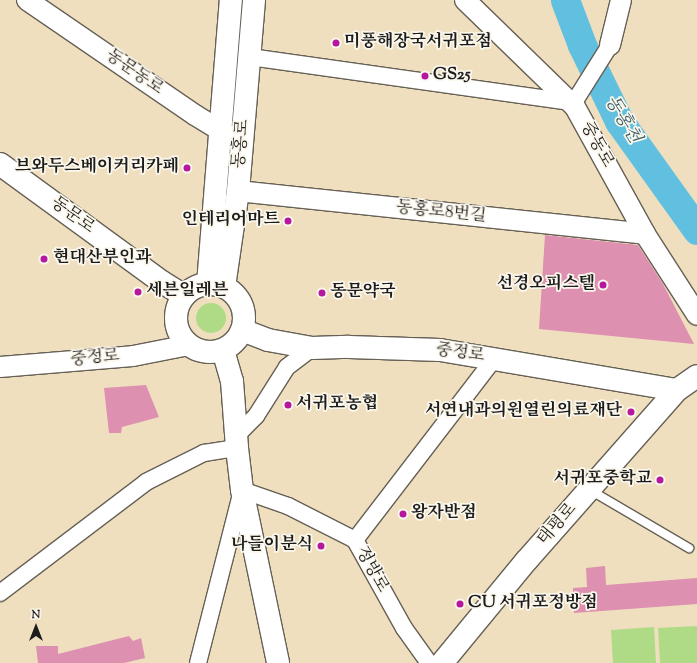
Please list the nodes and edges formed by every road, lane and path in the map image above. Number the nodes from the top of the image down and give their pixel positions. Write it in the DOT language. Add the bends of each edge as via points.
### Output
graph roads {
  1 [pos="27,0"];
  2 [pos="231,0"];
  3 [pos="254,0"];
  4 [pos="465,0"];
  5 [pos="622,0"];
  6 [pos="610,45"];
  7 [pos="250,57"];
  8 [pos="572,103"];
  9 [pos="220,131"];
  10 [pos="243,144"];
  11 [pos="0,164"];
  12 [pos="238,191"];
  13 [pos="645,234"];
  14 [pos="216,285"];
  15 [pos="184,296"];
  16 [pos="697,315"];
  17 [pos="242,330"];
  18 [pos="189,345"];
  19 [pos="312,348"];
  20 [pos="223,350"];
  21 [pos="494,359"];
  22 [pos="0,367"];
  23 [pos="697,376"];
  24 [pos="677,390"];
  25 [pos="237,441"];
  26 [pos="242,490"];
  27 [pos="589,490"];
  28 [pos="355,540"];
  29 [pos="689,548"];
  30 [pos="0,593"];
  31 [pos="198,663"];
  32 [pos="278,663"];
  33 [pos="429,663"];
  34 [pos="442,663"];
  1 -- 9 [label="street, 동문동로"];
  2 -- 9 [label="main road, 동홍로"];
  3 -- 7 [label="main road, 동홍로"];
  4 -- 8 [label="street, 중동로"];
  5 -- 6 [label="street"];
  6 -- 8 [label="street"];
  7 -- 8 [label="street"];
  7 -- 10 [label="main road, 동홍로"];
  8 -- 13 [label="street, 중동로"];
  9 -- 10 [label="street, 동문동로"];
  9 -- 14 [label="main road, 동홍로"];
  10 -- 12 [label="main road, 동홍로"];
  11 -- 15 [label="main road, 동문로"];
  12 -- 13 [label="street, 동홍로8번길"];
  12 -- 14 [label="main road, 동홍로"];
  13 -- 16 [label="street, 중동로"];
  14 -- 15 [label="main road" via="192,289"];
  14 -- 17 [label="main road" via="238,298 243,308"];
  15 -- 18 [label="main road" via="177,310 176,324"];
  17 -- 19 [label="main road, 중정로" via="268,340"];
  17 -- 20 [label="main road" via="233,344"];
  18 -- 20 [label="main road" via="203,352"];
  18 -- 22 [label="street, 중정로" via="133,356"];
  19 -- 21 [label="main road, 중정로" via="440,350"];
  19 -- 25 [label="street" via="287,367"];
  20 -- 25 [label="main road" via="232,381"];
  21 -- 24 [label="main road, 중정로"];
  21 -- 28 [label="street"];
  23 -- 24 [label="main road, 태평로"];
  24 -- 27 [label="main road, 태평로"];
  25 -- 26 [label="main road"];
  25 -- 30 [label="street" via="204,453 146,482"];
  26 -- 28 [label="street, 정방로" via="288,506"];
  26 -- 31 [label="street"];
  26 -- 32 [label="main road"];
  27 -- 29 [label="lane"];
  27 -- 34 [label="main road, 태평로"];
  28 -- 33 [label="street, 정방로" via="404,628"];
}
